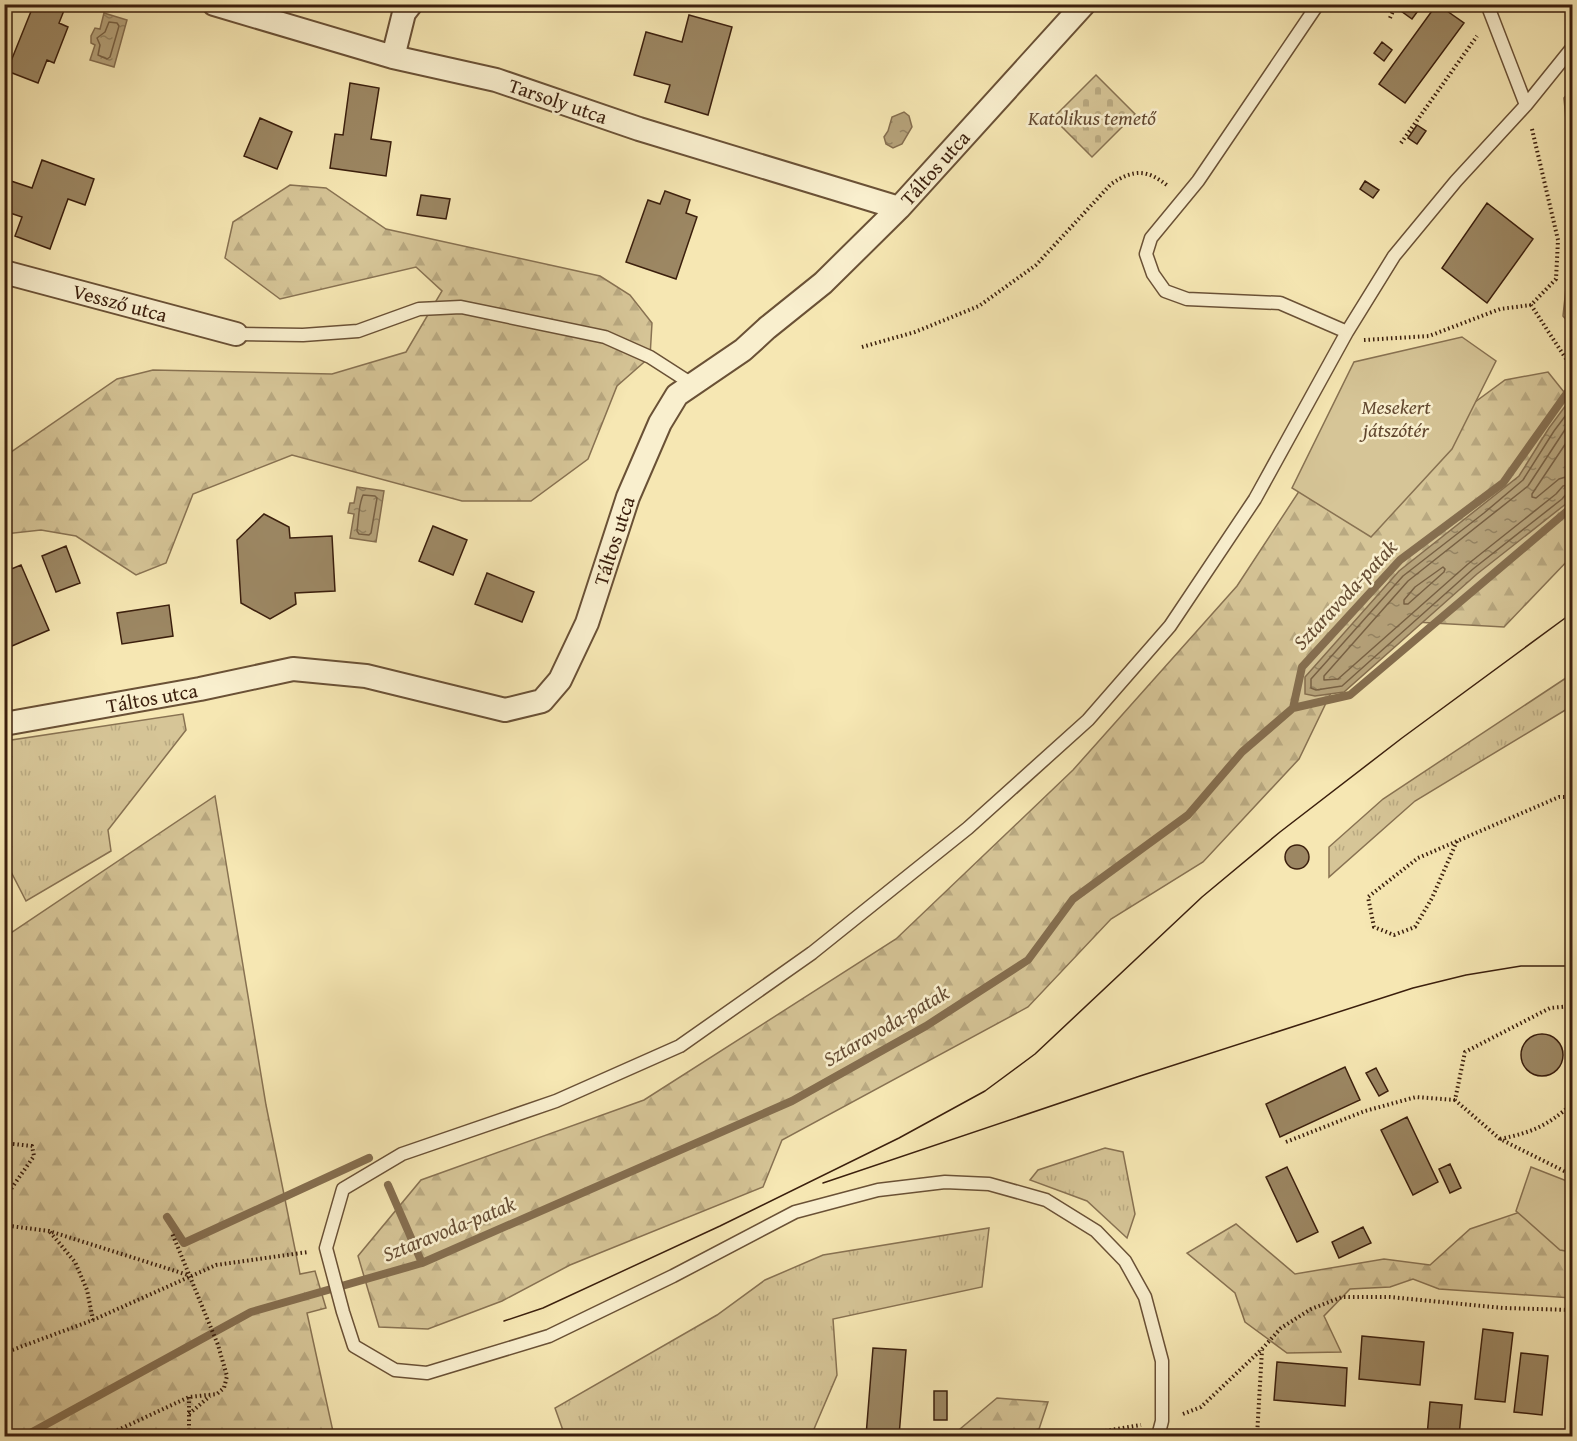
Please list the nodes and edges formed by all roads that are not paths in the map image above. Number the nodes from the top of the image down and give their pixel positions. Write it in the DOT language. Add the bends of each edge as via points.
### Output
graph roads {
  1 [pos="214,4"];
  2 [pos="411,4"];
  3 [pos="1084,4"];
  4 [pos="1318,4"];
  5 [pos="1489,10"];
  6 [pos="1572,48"];
  7 [pos="393,57"];
  8 [pos="1526,105"];
  9 [pos="899,208"];
  10 [pos="4,272"];
  11 [pos="1347,332"];
  12 [pos="236,334"];
  13 [pos="692,384"];
  14 [pos="4,724"];
  15 [pos="1158,1437"];
  1 -- 7 [label="street, Tarsoly utca"];
  2 -- 7 [label="street" via="404,13"];
  3 -- 9 [label="street, Táltos utca"];
  4 -- 11 [label="lane" via="1198,181 1151,238 1146,254 1165,291 1187,299 1280,303"];
  5 -- 8 [label="lane"];
  6 -- 8 [label="lane"];
  7 -- 9 [label="street, Tarsoly utca" via="496,80 639,129"];
  8 -- 11 [label="lane" via="1394,256"];
  9 -- 13 [label="street, Táltos utca" via="823,284 743,350"];
  10 -- 12 [label="street, Vessző utca"];
  11 -- 15 [label="lane" via="1255,499 1170,626 1088,720 968,828 812,953 680,1046 556,1101 402,1154 343,1189 326,1248 354,1347 394,1370 426,1373 549,1336 795,1212 878,1190 945,1182 989,1184 1046,1200 1096,1232 1125,1261 1145,1297 1162,1361 1162,1421"];
  12 -- 13 [label="lane" via="358,331 419,309 461,307 605,337 650,357"];
  13 -- 14 [label="street, Táltos utca" via="677,395 660,423 628,496 587,623 560,680 542,701 505,710 366,676 293,669"];
}
